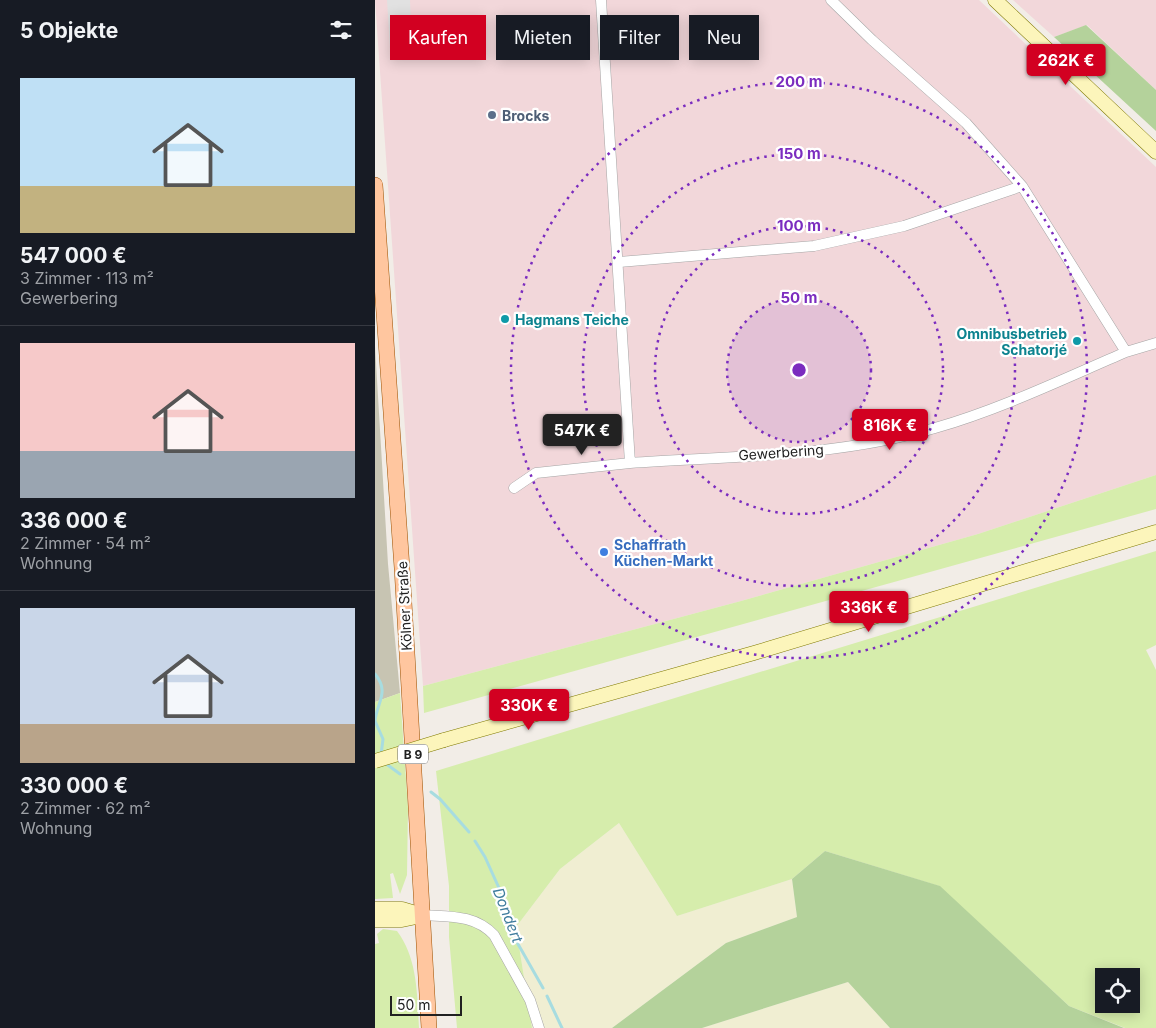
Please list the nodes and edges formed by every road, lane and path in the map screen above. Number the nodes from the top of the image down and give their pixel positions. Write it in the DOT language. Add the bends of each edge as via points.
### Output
graph roads {
  1 [pos="601,0"];
  2 [pos="831,0"];
  3 [pos="995,0"];
  4 [pos="1156,152"];
  5 [pos="375,185"];
  6 [pos="1022,186"];
  7 [pos="619,262"];
  8 [pos="1156,343"];
  9 [pos="1126,352"];
  10 [pos="630,463"];
  11 [pos="514,488"];
  12 [pos="1156,532"];
  13 [pos="375,761"];
  14 [pos="375,909"];
  15 [pos="422,916"];
  16 [pos="375,920"];
  17 [pos="429,1028"];
  18 [pos="539,1028"];
  1 -- 7 [label="street"];
  2 -- 6 [label="street" via="966,123"];
  3 -- 4 [label="main road"];
  5 -- 15 [label="main road, Kölner Straße / B 9" via="403,578"];
  6 -- 7 [label="street" via="904,226 854,239 789,249"];
  6 -- 9 [label="street"];
  7 -- 10 [label="street"];
  8 -- 9 [label="street, Gewerbering"];
  9 -- 10 [label="street, Gewerbering" via="992,410 877,442 816,450"];
  10 -- 11 [label="street, Gewerbering" via="535,474"];
  12 -- 13 [label="main road, bridge" via="754,653"];
  14 -- 15 [label="main road" via="402,909"];
  15 -- 16 [label="main road"];
  15 -- 17 [label="main road, Kölner Straße / B 9"];
  15 -- 18 [label="street" via="461,917 486,927 494,935 530,1000"];
}
